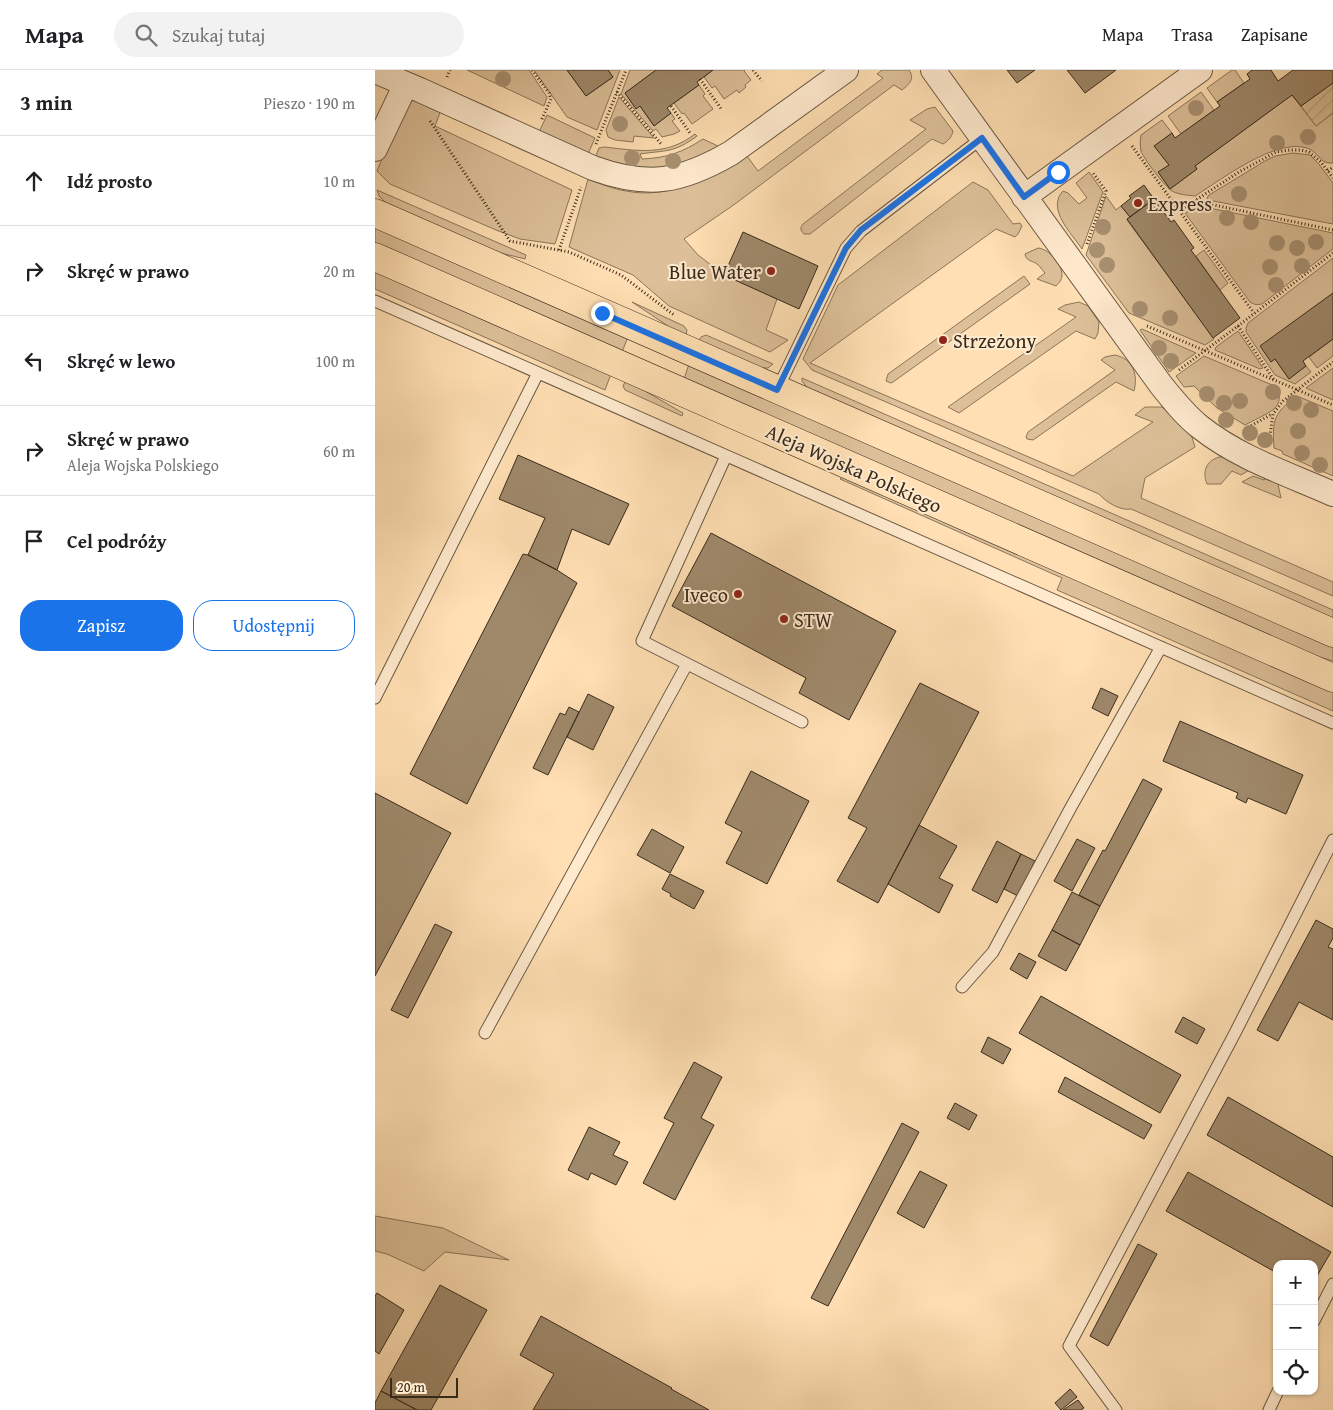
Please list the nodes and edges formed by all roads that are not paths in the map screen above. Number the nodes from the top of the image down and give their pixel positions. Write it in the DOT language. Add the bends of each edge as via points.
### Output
graph roads {
  1 [pos="845,70"];
  2 [pos="933,70"];
  3 [pos="1200,70"];
  4 [pos="375,71"];
  5 [pos="407,80"];
  6 [pos="982,138"];
  7 [pos="375,149"];
  8 [pos="1024,197"];
  9 [pos="375,213"];
  10 [pos="375,257"];
  11 [pos="375,301"];
  12 [pos="538,374"];
  13 [pos="777,390"];
  14 [pos="726,456"];
  15 [pos="1333,494"];
  16 [pos="1333,633"];
  17 [pos="1161,647"];
  18 [pos="687,664"];
  19 [pos="1333,678"];
  20 [pos="375,698"];
  21 [pos="802,722"];
  22 [pos="1333,723"];
  23 [pos="1333,840"];
  24 [pos="963,987"];
  25 [pos="485,1033"];
  26 [pos="1333,1284"];
  27 [pos="1318,1313"];
  28 [pos="1276,1395"];
  29 [pos="1116,1410"];
  30 [pos="1269,1410"];
  1 -- 5 [label="street" via="731,153 713,163 660,180 627,178 593,168"];
  2 -- 6 [label="street"];
  3 -- 8 [label="street"];
  4 -- 5 [label="street"];
  5 -- 7 [label="street"];
  6 -- 8 [label="street"];
  6 -- 13 [label="lane" via="853,239"];
  8 -- 15 [label="street" via="1186,415 1235,450"];
  9 -- 13 [label="main road, Aleja Wojska Polskiego"];
  10 -- 19 [label="main road, Aleja Wojska Polskiego"];
  11 -- 12 [label="lane"];
  12 -- 14 [label="lane"];
  12 -- 20 [label="lane"];
  13 -- 16 [label="main road, Aleja Wojska Polskiego"];
  14 -- 17 [label="lane"];
  14 -- 18 [label="lane" via="642,641"];
  17 -- 22 [label="lane"];
  17 -- 24 [label="lane" via="993,952"];
  18 -- 21 [label="lane"];
  18 -- 25 [label="lane"];
  23 -- 29 [label="lane" via="1069,1346"];
  26 -- 27 [label="lane"];
  28 -- 30 [label="lane"];
}
